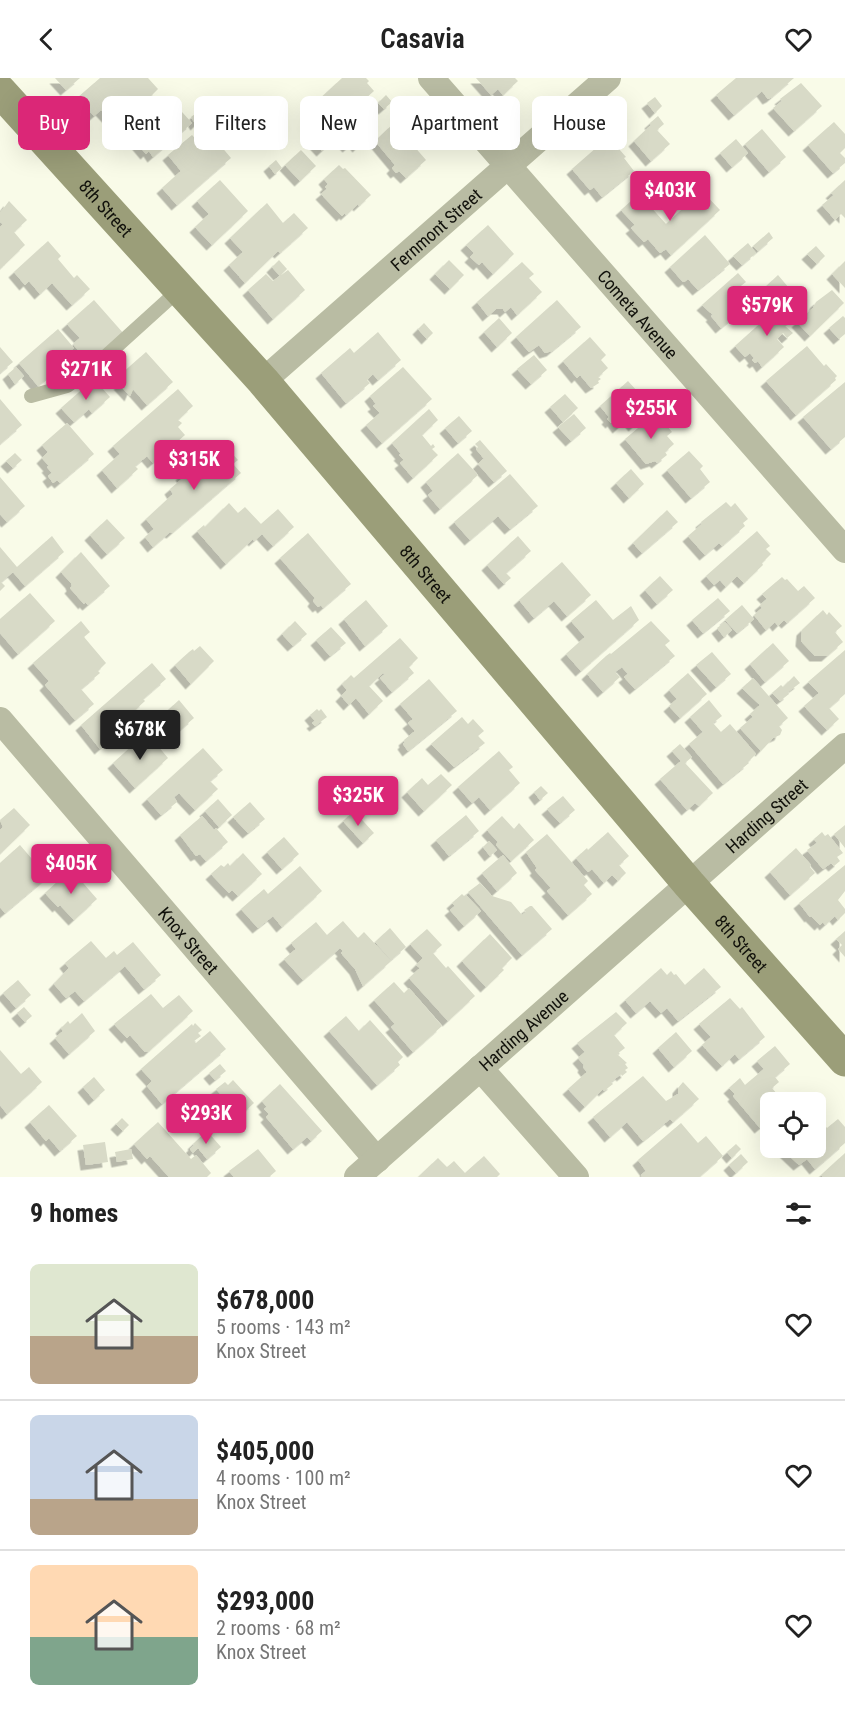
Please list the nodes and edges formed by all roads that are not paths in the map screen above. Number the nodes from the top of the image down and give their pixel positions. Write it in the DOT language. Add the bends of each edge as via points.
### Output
graph roads {
  1 [pos="431,78"];
  2 [pos="608,78"];
  3 [pos="0,91"];
  4 [pos="508,166"];
  5 [pos="180,289"];
  6 [pos="263,381"];
  7 [pos="31,396"];
  8 [pos="845,550"];
  9 [pos="0,720"];
  10 [pos="845,746"];
  11 [pos="689,884"];
  12 [pos="845,1060"];
  13 [pos="480,1068"];
  14 [pos="377,1160"];
  15 [pos="357,1177"];
  16 [pos="576,1177"];
  1 -- 4 [label="street, Cometa Avenue"];
  2 -- 4 [label="street, Fernmont Street"];
  3 -- 5 [label="street, 8th Street"];
  4 -- 6 [label="street, Fernmont Street"];
  4 -- 8 [label="street, Cometa Avenue"];
  5 -- 6 [label="street, 8th Street"];
  5 -- 7 [label="lane" via="68,386"];
  6 -- 11 [label="street, 8th Street"];
  9 -- 14 [label="street, Knox Street"];
  10 -- 11 [label="street, Harding Street"];
  11 -- 12 [label="street, 8th Street"];
  11 -- 13 [label="street, Harding Avenue"];
  13 -- 14 [label="street, Harding Avenue"];
  13 -- 16 [label="street"];
  14 -- 15 [label="street, Harding Avenue"];
}
